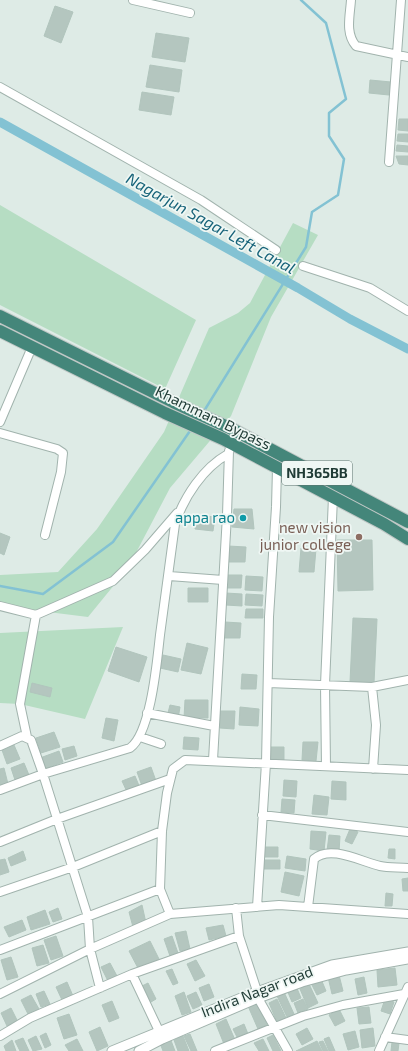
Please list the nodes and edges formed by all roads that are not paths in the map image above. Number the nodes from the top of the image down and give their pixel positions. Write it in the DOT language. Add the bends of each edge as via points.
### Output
graph roads {
  1 [pos="133,0"];
  2 [pos="351,0"];
  3 [pos="401,0"];
  4 [pos="190,13"];
  5 [pos="397,56"];
  6 [pos="408,57"];
  7 [pos="0,87"];
  8 [pos="389,162"];
  9 [pos="276,250"];
  10 [pos="304,266"];
  11 [pos="408,311"];
  12 [pos="0,316"];
  13 [pos="0,331"];
  14 [pos="32,347"];
  15 [pos="0,422"];
  16 [pos="0,433"];
  17 [pos="227,445"];
  18 [pos="277,468"];
  19 [pos="333,497"];
  20 [pos="180,509"];
  21 [pos="408,522"];
  22 [pos="44,535"];
  23 [pos="408,540"];
  24 [pos="169,576"];
  25 [pos="223,580"];
  26 [pos="0,606"];
  27 [pos="36,615"];
  28 [pos="408,680"];
  29 [pos="268,683"];
  30 [pos="326,686"];
  31 [pos="372,687"];
  32 [pos="147,713"];
  33 [pos="214,726"];
  34 [pos="27,737"];
  35 [pos="140,737"];
  36 [pos="161,744"];
  37 [pos="0,746"];
  38 [pos="213,760"];
  39 [pos="266,763"];
  40 [pos="326,766"];
  41 [pos="373,768"];
  42 [pos="408,770"];
  43 [pos="43,774"];
  44 [pos="170,779"];
  45 [pos="0,790"];
  46 [pos="262,815"];
  47 [pos="57,819"];
  48 [pos="162,831"];
  49 [pos="408,832"];
  50 [pos="0,842"];
  51 [pos="73,867"];
  52 [pos="408,868"];
  53 [pos="160,889"];
  54 [pos="0,892"];
  55 [pos="257,907"];
  56 [pos="308,907"];
  57 [pos="236,908"];
  58 [pos="170,914"];
  59 [pos="408,914"];
  60 [pos="88,917"];
  61 [pos="239,936"];
  62 [pos="90,949"];
  63 [pos="0,950"];
  64 [pos="408,952"];
  65 [pos="408,959"];
  66 [pos="132,974"];
  67 [pos="100,988"];
  68 [pos="406,991"];
  69 [pos="0,994"];
  70 [pos="258,995"];
  71 [pos="275,1026"];
  72 [pos="159,1031"];
  73 [pos="0,1036"];
  74 [pos="385,1037"];
  75 [pos="408,1040"];
  76 [pos="112,1051"];
  77 [pos="139,1051"];
  78 [pos="215,1051"];
  79 [pos="288,1051"];
  80 [pos="379,1051"];
  1 -- 4 [label="street"];
  2 -- 5 [label="street" via="350,39 356,46"];
  3 -- 5 [label="street"];
  5 -- 6 [label="street"];
  5 -- 8 [label="street"];
  7 -- 9 [label="street" via="201,200"];
  10 -- 11 [label="street" via="370,288"];
  12 -- 21 [label="highway, Khammam Bypass / NH365BB" via="226,426"];
  13 -- 14 [label="highway, Khammam Bypass / NH365BB"];
  14 -- 15 [label="street"];
  14 -- 17 [label="highway, Khammam Bypass / NH365BB"];
  16 -- 22 [label="street" via="63,453 61,472"];
  17 -- 18 [label="highway, Khammam Bypass / NH365BB"];
  17 -- 20 [label="street"];
  17 -- 25 [label="street" via="227,515"];
  18 -- 19 [label="highway, Khammam Bypass / NH365BB"];
  18 -- 29 [label="street"];
  19 -- 23 [label="highway, Khammam Bypass / NH365BB"];
  19 -- 30 [label="street"];
  20 -- 24 [label="street" via="175,524"];
  20 -- 27 [label="street" via="145,550 113,581"];
  24 -- 25 [label="street"];
  24 -- 32 [label="street" via="156,676"];
  25 -- 33 [label="street"];
  26 -- 27 [label="street"];
  27 -- 34 [label="street" via="20,704"];
  28 -- 31 [label="street"];
  29 -- 30 [label="street"];
  29 -- 39 [label="street"];
  30 -- 31 [label="street"];
  30 -- 40 [label="street"];
  31 -- 41 [label="street" via="376,726"];
  32 -- 33 [label="street"];
  32 -- 35 [label="street"];
  33 -- 38 [label="street"];
  34 -- 37 [label="street" via="22,736"];
  34 -- 43 [label="street" via="31,740"];
  35 -- 36 [label="street"];
  35 -- 43 [label="street" via="130,748"];
  38 -- 39 [label="street"];
  38 -- 44 [label="street" via="185,760 173,769"];
  39 -- 40 [label="street"];
  39 -- 46 [label="street"];
  40 -- 41 [label="street"];
  41 -- 42 [label="street"];
  43 -- 45 [label="street"];
  43 -- 47 [label="street"];
  44 -- 47 [label="street"];
  44 -- 48 [label="street"];
  46 -- 49 [label="street"];
  46 -- 55 [label="street"];
  47 -- 50 [label="street"];
  47 -- 51 [label="street"];
  48 -- 51 [label="street"];
  48 -- 53 [label="street"];
  51 -- 54 [label="street"];
  51 -- 60 [label="street"];
  52 -- 56 [label="street" via="381,866 346,855 318,855 314,859"];
  53 -- 58 [label="street"];
  53 -- 60 [label="street"];
  55 -- 56 [label="street"];
  55 -- 57 [label="street"];
  56 -- 59 [label="street"];
  57 -- 58 [label="street"];
  57 -- 61 [label="street"];
  58 -- 62 [label="street"];
  60 -- 62 [label="street"];
  60 -- 63 [label="street"];
  61 -- 66 [label="street"];
  61 -- 70 [label="street"];
  62 -- 67 [label="street"];
  62 -- 69 [label="street"];
  64 -- 70 [label="street, Indira Nagar road" via="332,965"];
  65 -- 70 [label="street, Indira Nagar road" via="346,970"];
  66 -- 67 [label="street"];
  66 -- 72 [label="street"];
  67 -- 73 [label="street" via="30,1018"];
  68 -- 71 [label="street" via="343,1005"];
  68 -- 74 [label="street"];
  70 -- 71 [label="street"];
  70 -- 72 [label="street, Indira Nagar road"];
  70 -- 77 [label="street, Indira Nagar road"];
  71 -- 78 [label="street"];
  71 -- 79 [label="street"];
  72 -- 76 [label="street, Indira Nagar road"];
  74 -- 75 [label="street"];
  74 -- 80 [label="street"];
}
